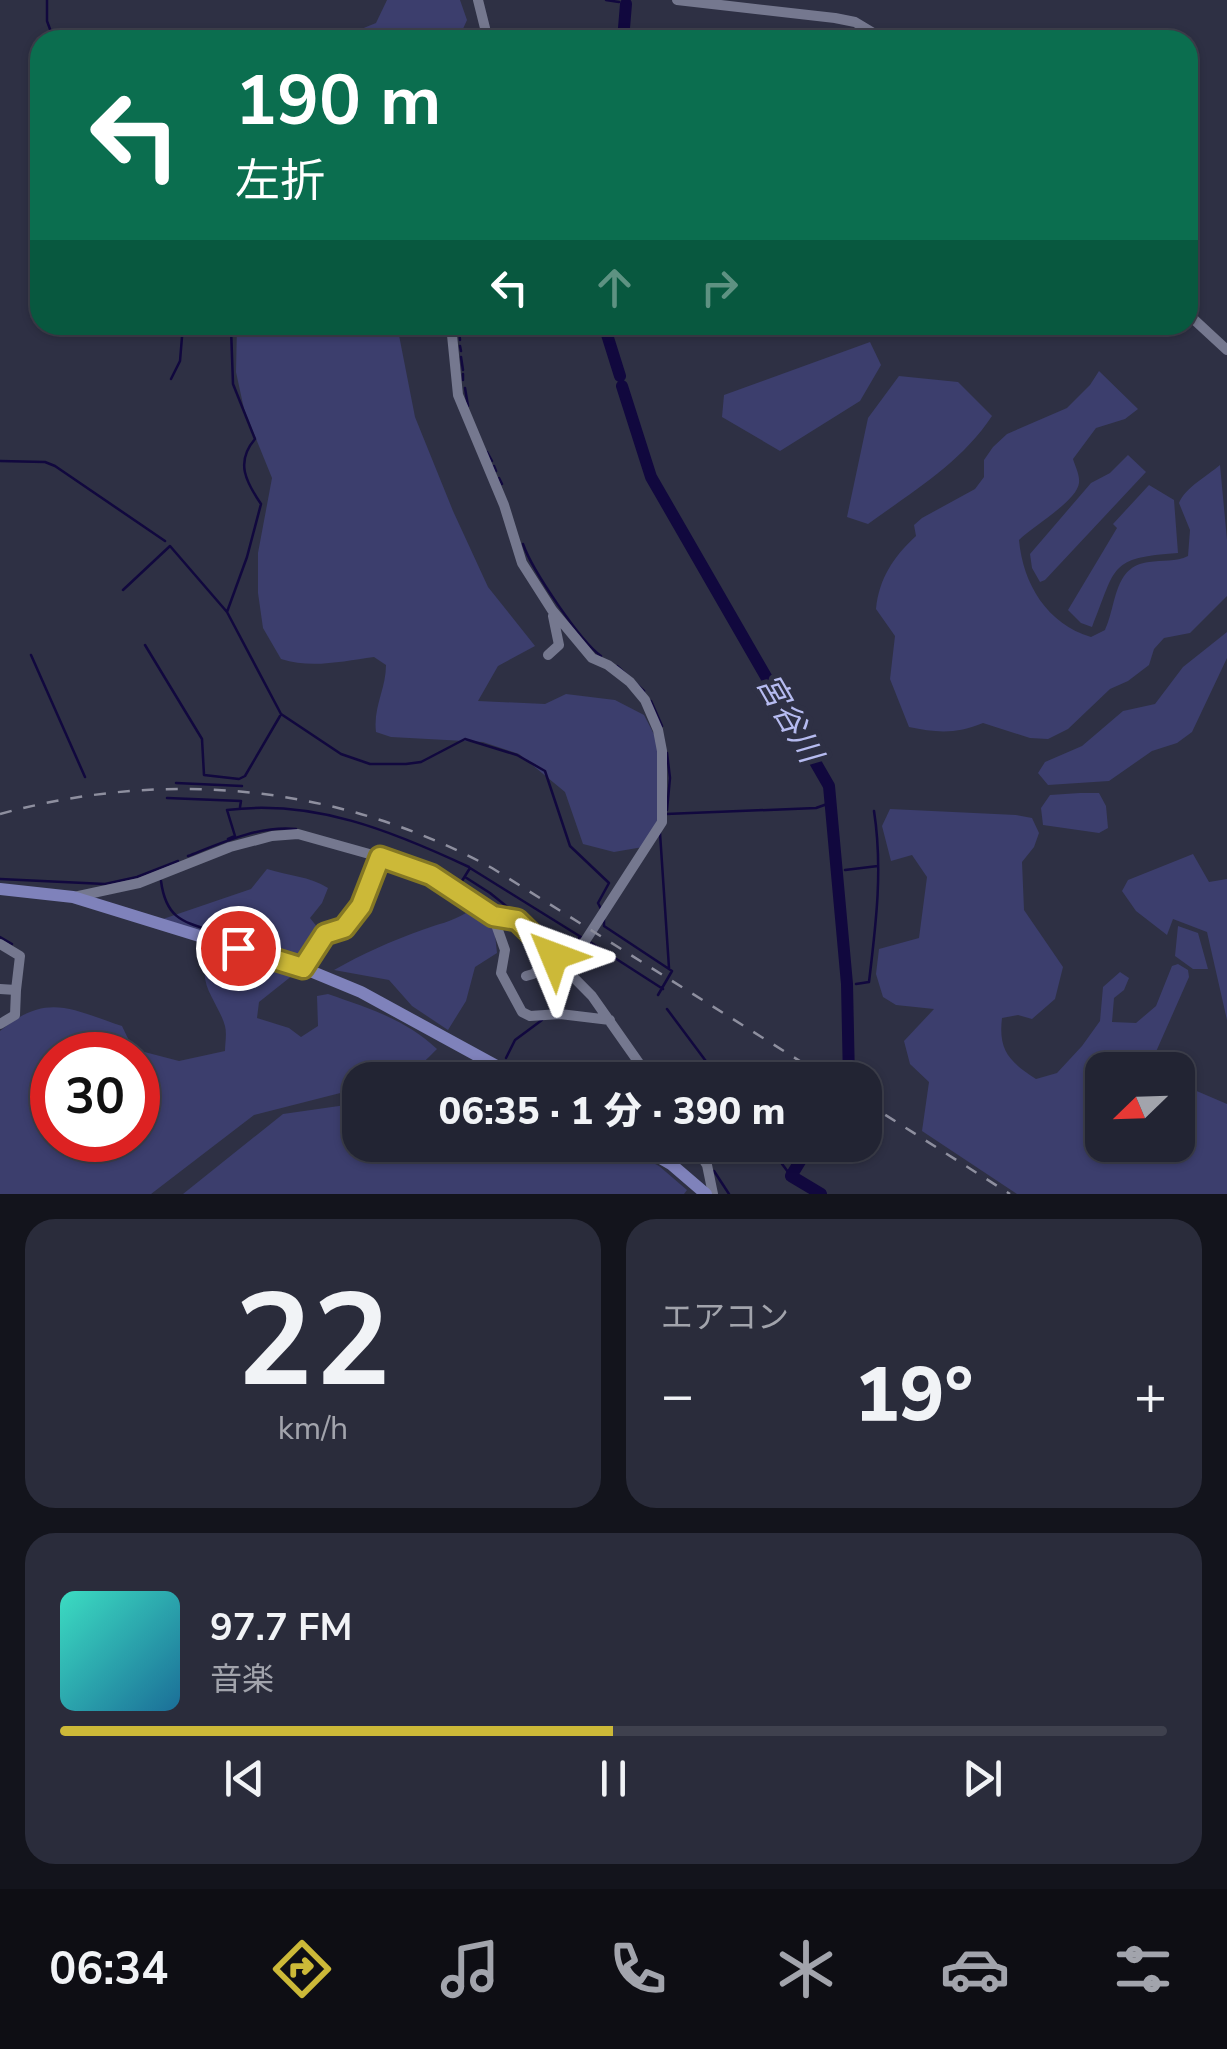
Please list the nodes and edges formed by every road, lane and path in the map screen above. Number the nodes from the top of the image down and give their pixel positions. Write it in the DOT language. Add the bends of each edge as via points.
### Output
graph roads {
  1 [pos="478,0"];
  2 [pos="677,0"];
  3 [pos="486,30"];
  4 [pos="869,30"];
  5 [pos="1198,323"];
  6 [pos="453,335"];
  7 [pos="1227,350"];
  8 [pos="552,610"];
  9 [pos="548,655"];
  10 [pos="380,857"];
  11 [pos="0,890"];
  12 [pos="73,897"];
  13 [pos="493,916"];
  14 [pos="0,944"];
  15 [pos="554,956"];
  16 [pos="303,968"];
  17 [pos="567,968"];
  18 [pos="526,976"];
  19 [pos="0,989"];
  20 [pos="16,990"];
  21 [pos="611,1020"];
  22 [pos="0,1024"];
  23 [pos="490,1062"];
  24 [pos="639,1062"];
  25 [pos="668,1162"];
  26 [pos="705,1162"];
  27 [pos="706,1194"];
  28 [pos="713,1194"];
  1 -- 3 [label="street"];
  2 -- 4 [label="street" via="835,18"];
  5 -- 7 [label="street"];
  6 -- 8 [label="street" via="466,421 522,563"];
  8 -- 9 [label="street" via="559,645"];
  8 -- 17 [label="street" via="592,658 645,700 662,752 667,822"];
  10 -- 12 [label="street" via="298,834 272,836 139,882"];
  10 -- 13 [label="street" via="431,875"];
  10 -- 16 [label="street" via="361,906 344,928 325,934"];
  11 -- 12 [label="main road"];
  12 -- 16 [label="main road"];
  13 -- 15 [label="street" via="517,920"];
  13 -- 21 [label="street" via="505,950 501,973 522,1012"];
  14 -- 20 [label="street" via="20,956"];
  15 -- 17 [label="street"];
  15 -- 18 [label="street"];
  16 -- 23 [label="main road"];
  17 -- 21 [label="street"];
  19 -- 20 [label="street"];
  20 -- 22 [label="street" via="15,1015"];
  21 -- 24 [label="street"];
  25 -- 27 [label="main road"];
  26 -- 28 [label="street"];
}
